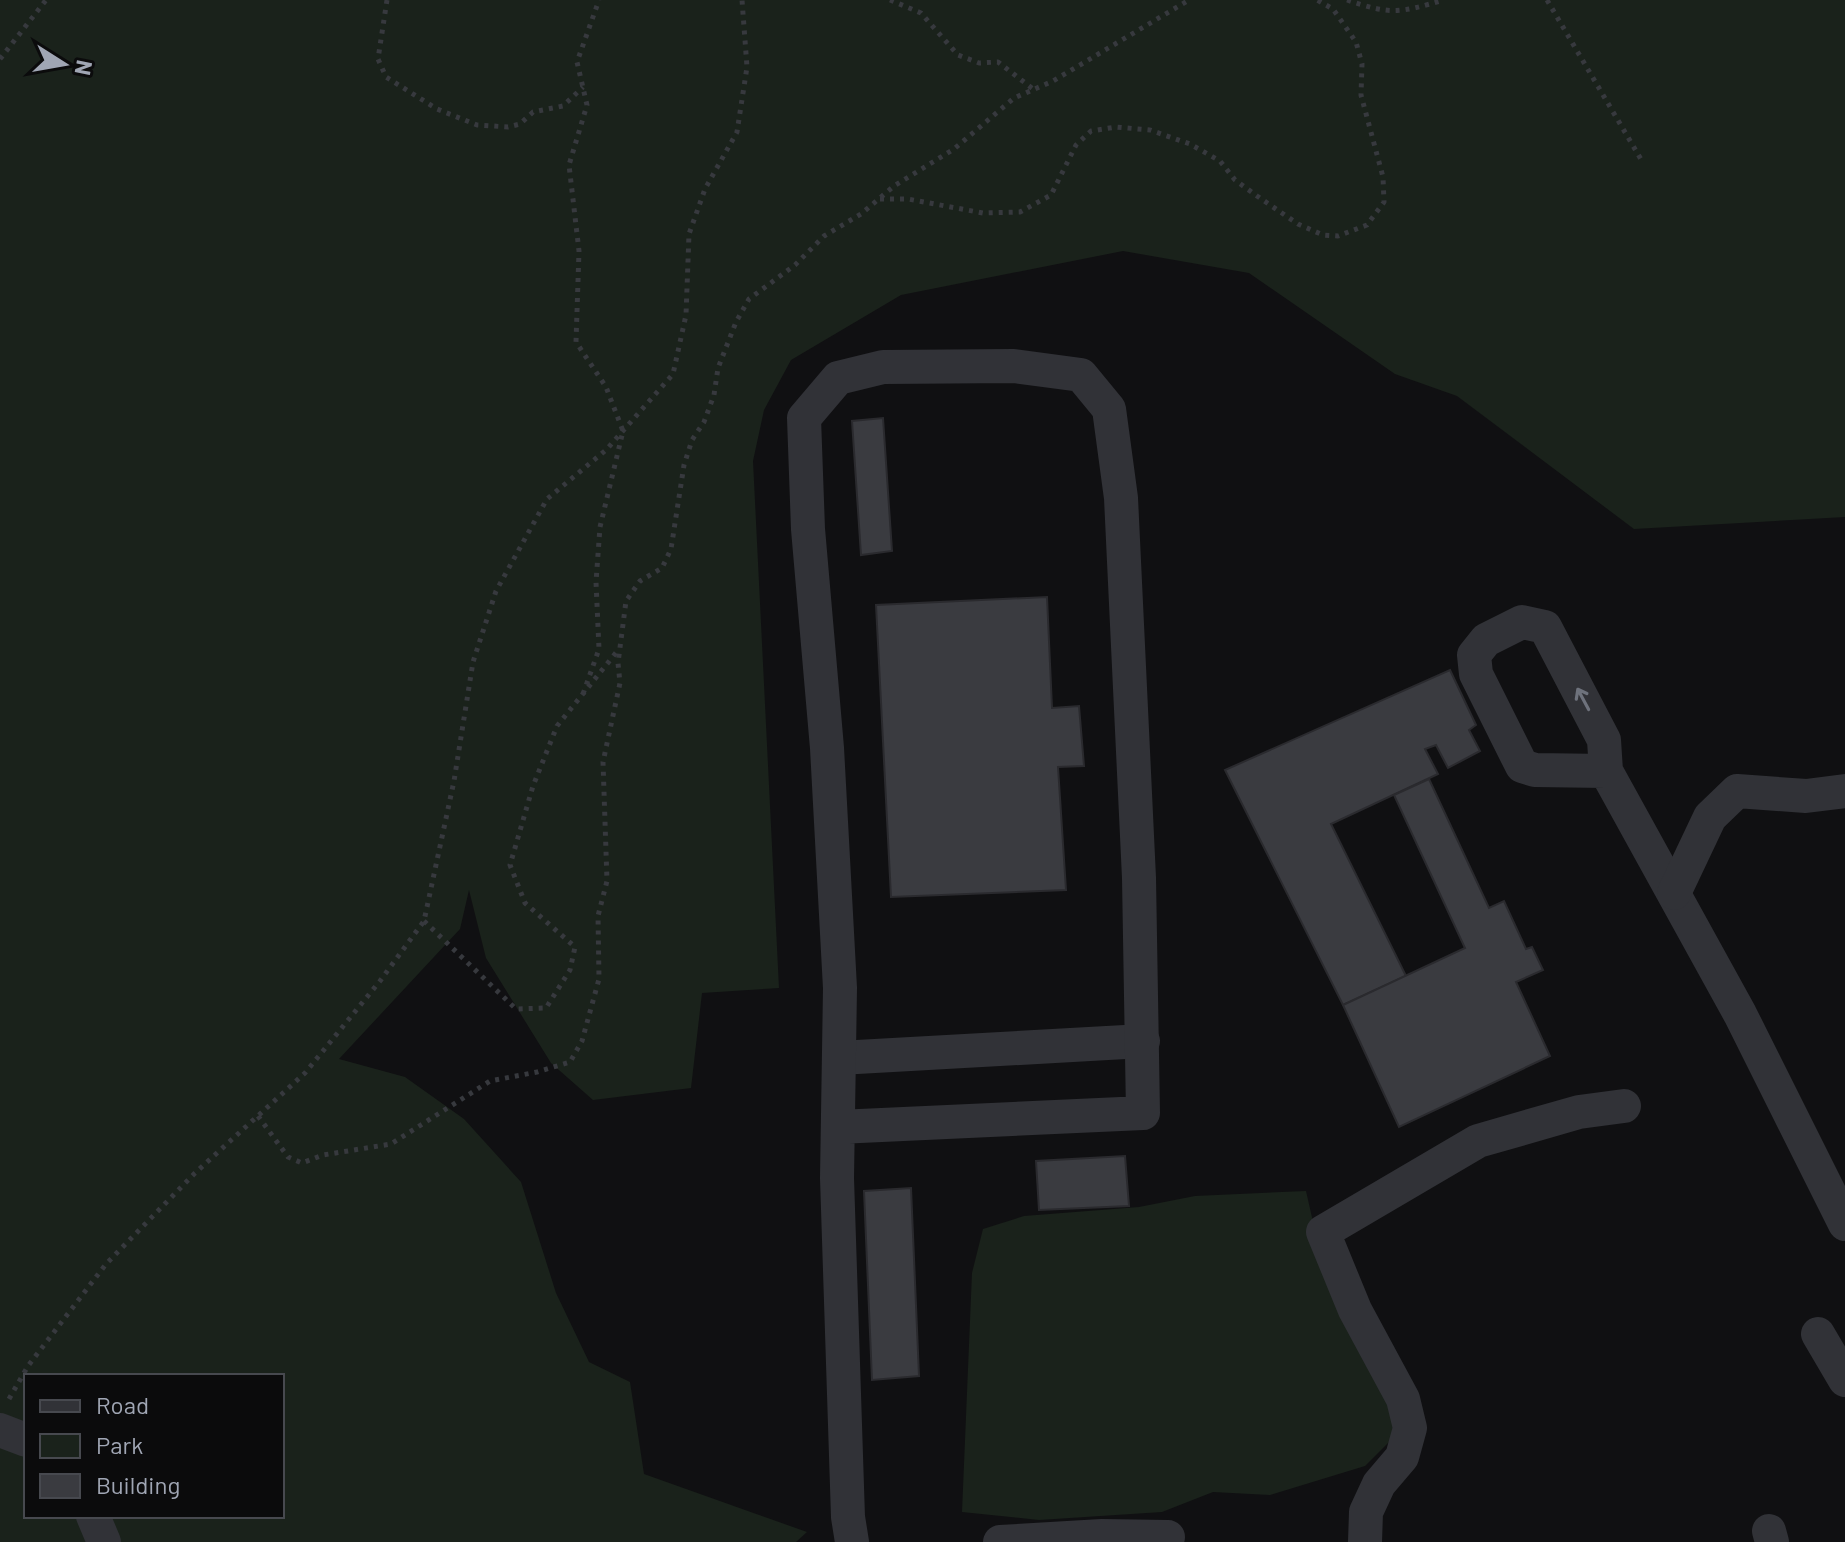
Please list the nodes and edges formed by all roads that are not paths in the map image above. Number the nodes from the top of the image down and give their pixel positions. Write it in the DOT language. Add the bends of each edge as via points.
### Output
graph roads {
  1 [pos="1606,771"];
  2 [pos="1845,791"];
  3 [pos="1674,893"];
  4 [pos="1143,1041"];
  5 [pos="839,1058"];
  6 [pos="1624,1106"];
  7 [pos="838,1127"];
  8 [pos="1845,1224"];
  9 [pos="1818,1334"];
  10 [pos="1845,1380"];
  11 [pos="3,1416"];
  12 [pos="24,1438"];
  13 [pos="94,1518"];
  14 [pos="1168,1537"];
  15 [pos="104,1542"];
  16 [pos="852,1542"];
  17 [pos="1000,1542"];
  18 [pos="1365,1542"];
  1 -- 1 [label="street, one-way" via="1604,740 1545,627 1522,622 1486,640 1474,655 1476,674 1522,766"];
  1 -- 3 [label="street"];
  2 -- 3 [label="street" via="1806,796 1737,791 1710,817"];
  3 -- 8 [label="street"];
  4 -- 5 [label="street"];
  4 -- 5 [label="street" via="1121,498 1109,409 1081,375 1014,366 883,367 838,378 804,418 827,748"];
  4 -- 7 [label="street" via="1143,1113"];
  5 -- 7 [label="street"];
  6 -- 18 [label="street" via="1579,1112 1478,1141 1323,1232 1355,1310 1403,1399 1410,1428 1402,1457 1379,1484 1366,1512"];
  7 -- 16 [label="street" via="842,1371"];
  9 -- 10 [label="street"];
  11 -- 12 [label="street"];
  13 -- 15 [label="street"];
  14 -- 17 [label="street"];
}
